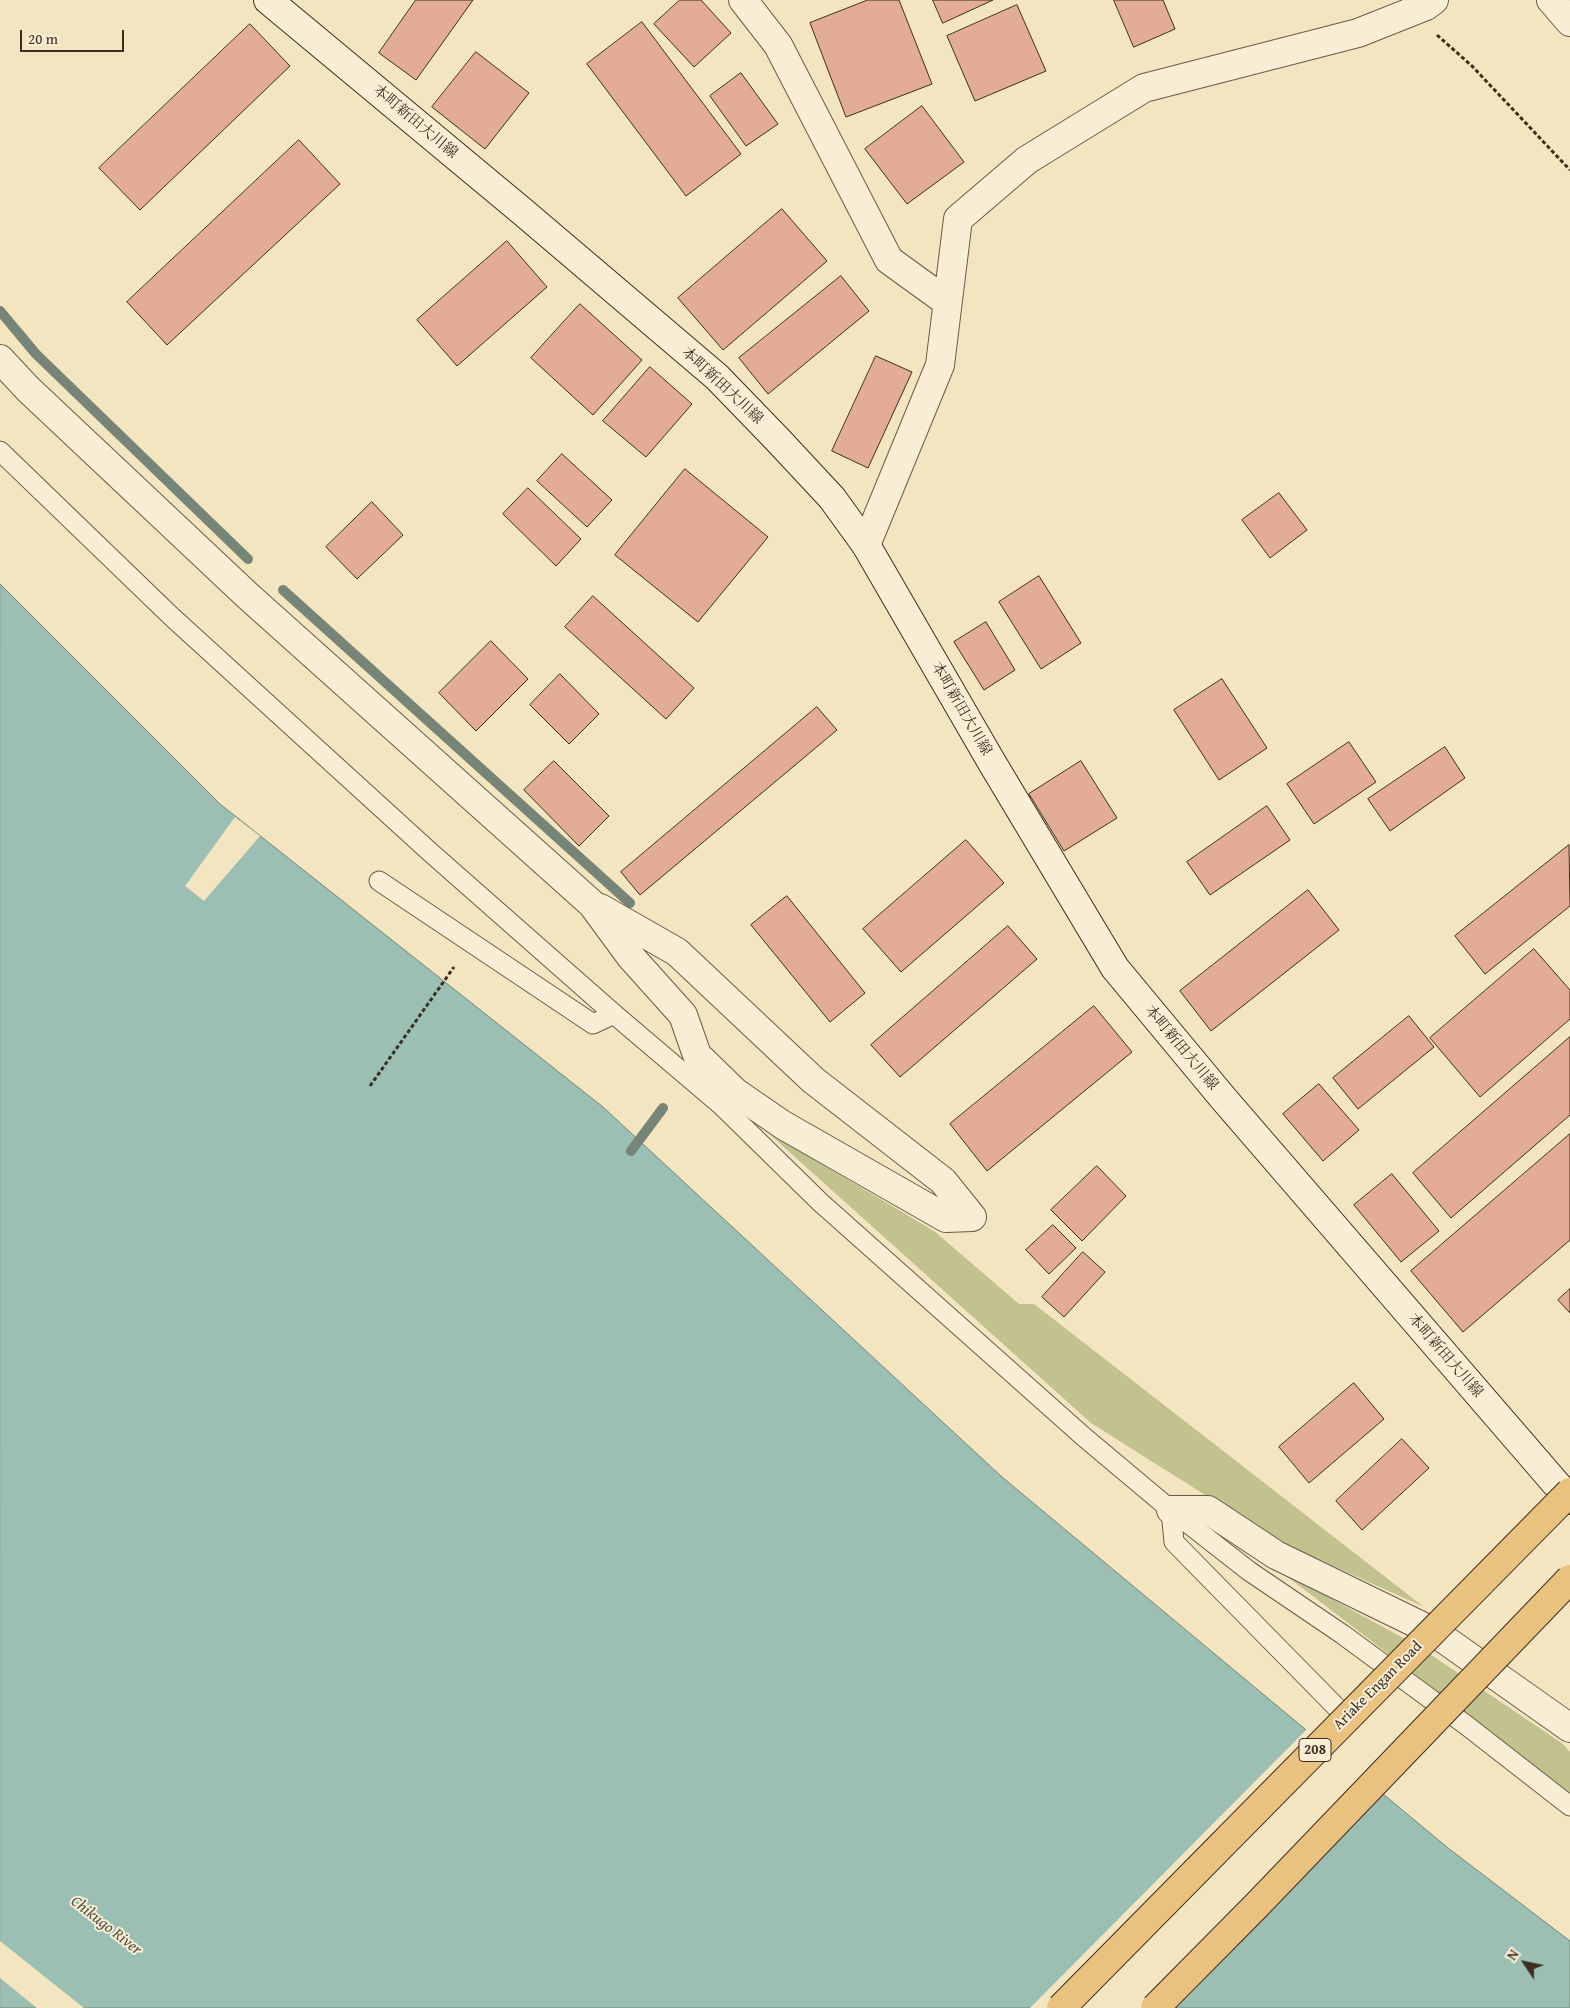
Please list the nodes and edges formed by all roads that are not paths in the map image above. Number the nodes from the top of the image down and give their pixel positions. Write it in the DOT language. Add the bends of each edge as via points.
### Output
graph roads {
  1 [pos="268,0"];
  2 [pos="743,0"];
  3 [pos="1551,0"];
  4 [pos="1430,3"];
  5 [pos="1570,22"];
  6 [pos="947,302"];
  7 [pos="0,359"];
  8 [pos="0,451"];
  9 [pos="866,545"];
  10 [pos="379,881"];
  11 [pos="592,904"];
  12 [pos="614,1014"];
  13 [pos="728,1098"];
  14 [pos="1570,1492"];
  15 [pos="1570,1500"];
  16 [pos="1171,1510"];
  17 [pos="1570,1579"];
  18 [pos="1348,1720"];
  19 [pos="1570,1728"];
  20 [pos="1570,1806"];
  21 [pos="1061,2008"];
  22 [pos="1155,2008"];
  1 -- 9 [label="street, 本町新田大川線" via="717,378 832,498"];
  2 -- 6 [label="street" via="778,45 890,260"];
  3 -- 5 [label="street"];
  4 -- 6 [label="street" via="1358,33 1144,88 1057,141 1028,160 958,219"];
  6 -- 9 [label="street" via="940,365"];
  7 -- 11 [label="street" via="248,596"];
  8 -- 12 [label="lane" via="172,617"];
  9 -- 15 [label="street, 本町新田大川線" via="990,761 1115,968"];
  10 -- 12 [label="lane" via="593,1024"];
  11 -- 13 [label="street" via="631,957 683,1015 697,1054"];
  11 -- 13 [label="street" via="678,952 813,1080 943,1181 972,1216 946,1218 783,1125"];
  12 -- 13 [label="lane"];
  13 -- 16 [label="lane" via="827,1208 1084,1437"];
  14 -- 21 [label="highway, Ariake Engan Road / 208, bridge"];
  16 -- 18 [label="lane" via="1174,1542"];
  16 -- 19 [label="street" via="1208,1510 1276,1555 1434,1632"];
  16 -- 20 [label="lane" via="1249,1571 1342,1634"];
  17 -- 22 [label="highway, bridge"];
}
